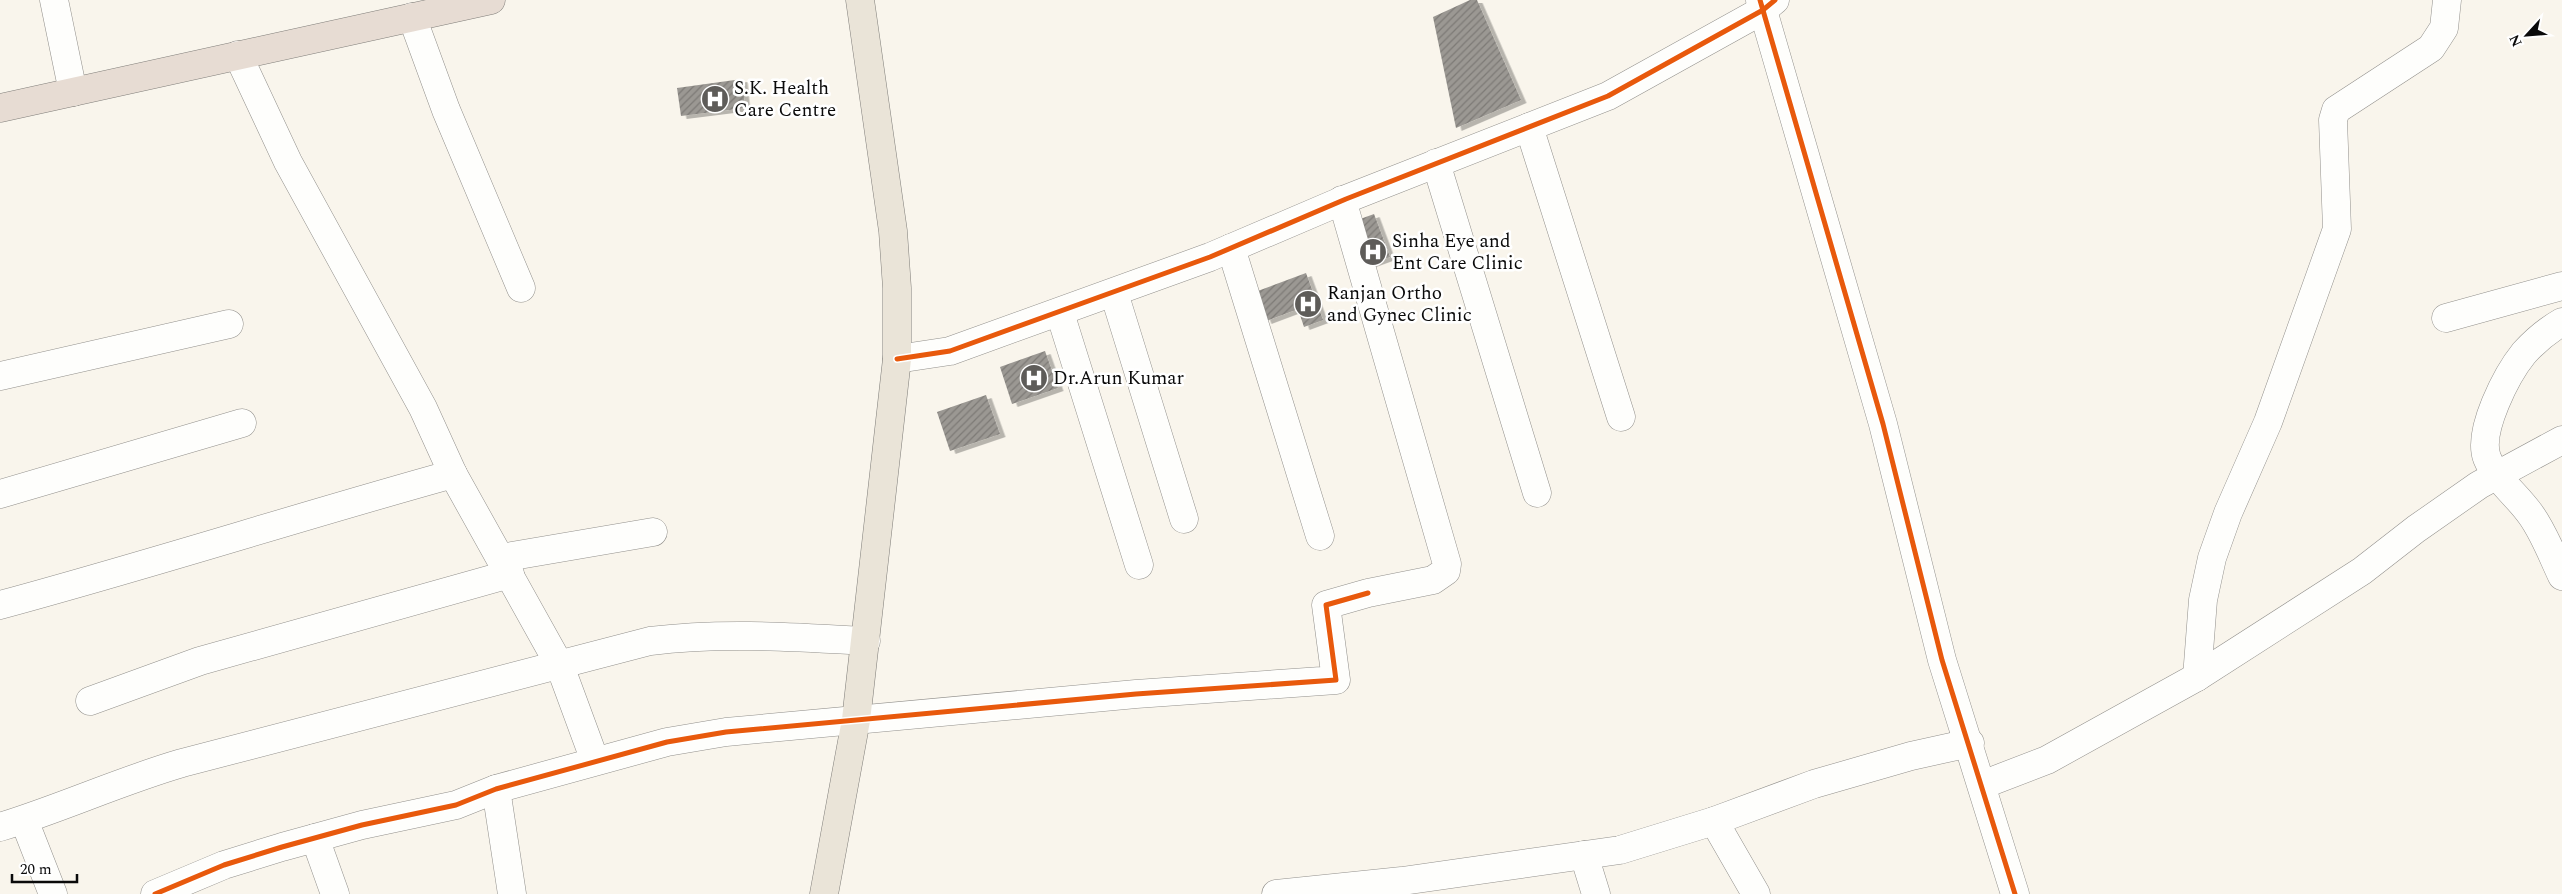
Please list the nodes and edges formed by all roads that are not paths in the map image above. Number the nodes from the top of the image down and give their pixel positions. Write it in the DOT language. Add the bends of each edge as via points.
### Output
graph roads {
  1 [pos="54,0"];
  2 [pos="491,0"];
  3 [pos="860,0"];
  4 [pos="2447,0"];
  5 [pos="1766,3"];
  6 [pos="412,17"];
  7 [pos="238,55"];
  8 [pos="73,92"];
  9 [pos="0,108"];
  10 [pos="1529,127"];
  11 [pos="1436,163"];
  12 [pos="1342,200"];
  13 [pos="1231,248"];
  14 [pos="2562,286"];
  15 [pos="521,288"];
  16 [pos="1114,293"];
  17 [pos="1060,313"];
  18 [pos="2446,318"];
  19 [pos="2562,322"];
  20 [pos="229,324"];
  21 [pos="897,359"];
  22 [pos="0,376"];
  23 [pos="1620,417"];
  24 [pos="242,423"];
  25 [pos="2562,440"];
  26 [pos="453,474"];
  27 [pos="2497,474"];
  28 [pos="1537,493"];
  29 [pos="0,494"];
  30 [pos="1184,519"];
  31 [pos="653,532"];
  32 [pos="1320,536"];
  33 [pos="1138,565"];
  34 [pos="506,566"];
  35 [pos="2562,576"];
  36 [pos="0,604"];
  37 [pos="866,641"];
  38 [pos="560,666"];
  39 [pos="2197,678"];
  40 [pos="90,700"];
  41 [pos="856,720"];
  42 [pos="1970,744"];
  43 [pos="595,761"];
  44 [pos="1982,786"];
  45 [pos="496,789"];
  46 [pos="1714,821"];
  47 [pos="12,823"];
  48 [pos="315,838"];
  49 [pos="1584,855"];
  50 [pos="53,894"];
  51 [pos="155,894"];
  52 [pos="335,894"];
  53 [pos="512,894"];
  54 [pos="824,894"];
  55 [pos="1276,894"];
  56 [pos="1596,894"];
  57 [pos="1756,894"];
  58 [pos="2015,894"];
  1 -- 8 [label="street"];
  2 -- 6 [label="highway"];
  3 -- 21 [label="main road" via="893,231"];
  4 -- 39 [label="street" via="2444,28 2431,48 2336,110 2333,125 2337,229 2268,422 2212,558 2203,600"];
  5 -- 10 [label="street" via="1608,96"];
  5 -- 42 [label="street" via="1883,424 1942,660"];
  6 -- 7 [label="highway"];
  6 -- 15 [label="street" via="446,110"];
  7 -- 8 [label="highway"];
  7 -- 26 [label="street" via="288,162 423,408"];
  8 -- 9 [label="highway"];
  10 -- 11 [label="street"];
  10 -- 23 [label="street"];
  11 -- 12 [label="street"];
  11 -- 28 [label="street"];
  12 -- 13 [label="street"];
  12 -- 41 [label="street" via="1447,564 1446,571 1433,580 1326,605 1336,680 1136,694"];
  13 -- 16 [label="street"];
  13 -- 32 [label="street"];
  14 -- 18 [label="street"];
  16 -- 17 [label="street"];
  16 -- 30 [label="street"];
  17 -- 21 [label="street" via="950,351"];
  17 -- 33 [label="street"];
  19 -- 27 [label="street" via="2524,354 2508,378 2489,421 2485,447"];
  20 -- 22 [label="street"];
  21 -- 37 [label="main road"];
  24 -- 29 [label="street"];
  25 -- 27 [label="street"];
  26 -- 34 [label="street"];
  26 -- 36 [label="street" via="316,512 148,565"];
  27 -- 35 [label="street" via="2532,516"];
  27 -- 39 [label="street" via="2416,529 2362,571"];
  31 -- 34 [label="street"];
  34 -- 38 [label="street"];
  34 -- 40 [label="street" via="200,661"];
  37 -- 38 [label="street" via="698,635 633,645"];
  37 -- 41 [label="main road"];
  38 -- 43 [label="street"];
  38 -- 47 [label="street" via="182,763"];
  39 -- 44 [label="street" via="2047,760"];
  41 -- 43 [label="street" via="726,732 667,742"];
  41 -- 54 [label="main road"];
  42 -- 44 [label="street"];
  42 -- 46 [label="street" via="1911,756 1814,784"];
  43 -- 45 [label="street"];
  44 -- 58 [label="street"];
  45 -- 48 [label="street" via="456,805"];
  45 -- 53 [label="street"];
  46 -- 49 [label="street" via="1620,850"];
  46 -- 57 [label="street"];
  47 -- 50 [label="street"];
  48 -- 51 [label="street" via="224,865"];
  48 -- 52 [label="street"];
  49 -- 55 [label="street" via="1402,881"];
  49 -- 56 [label="street"];
}
